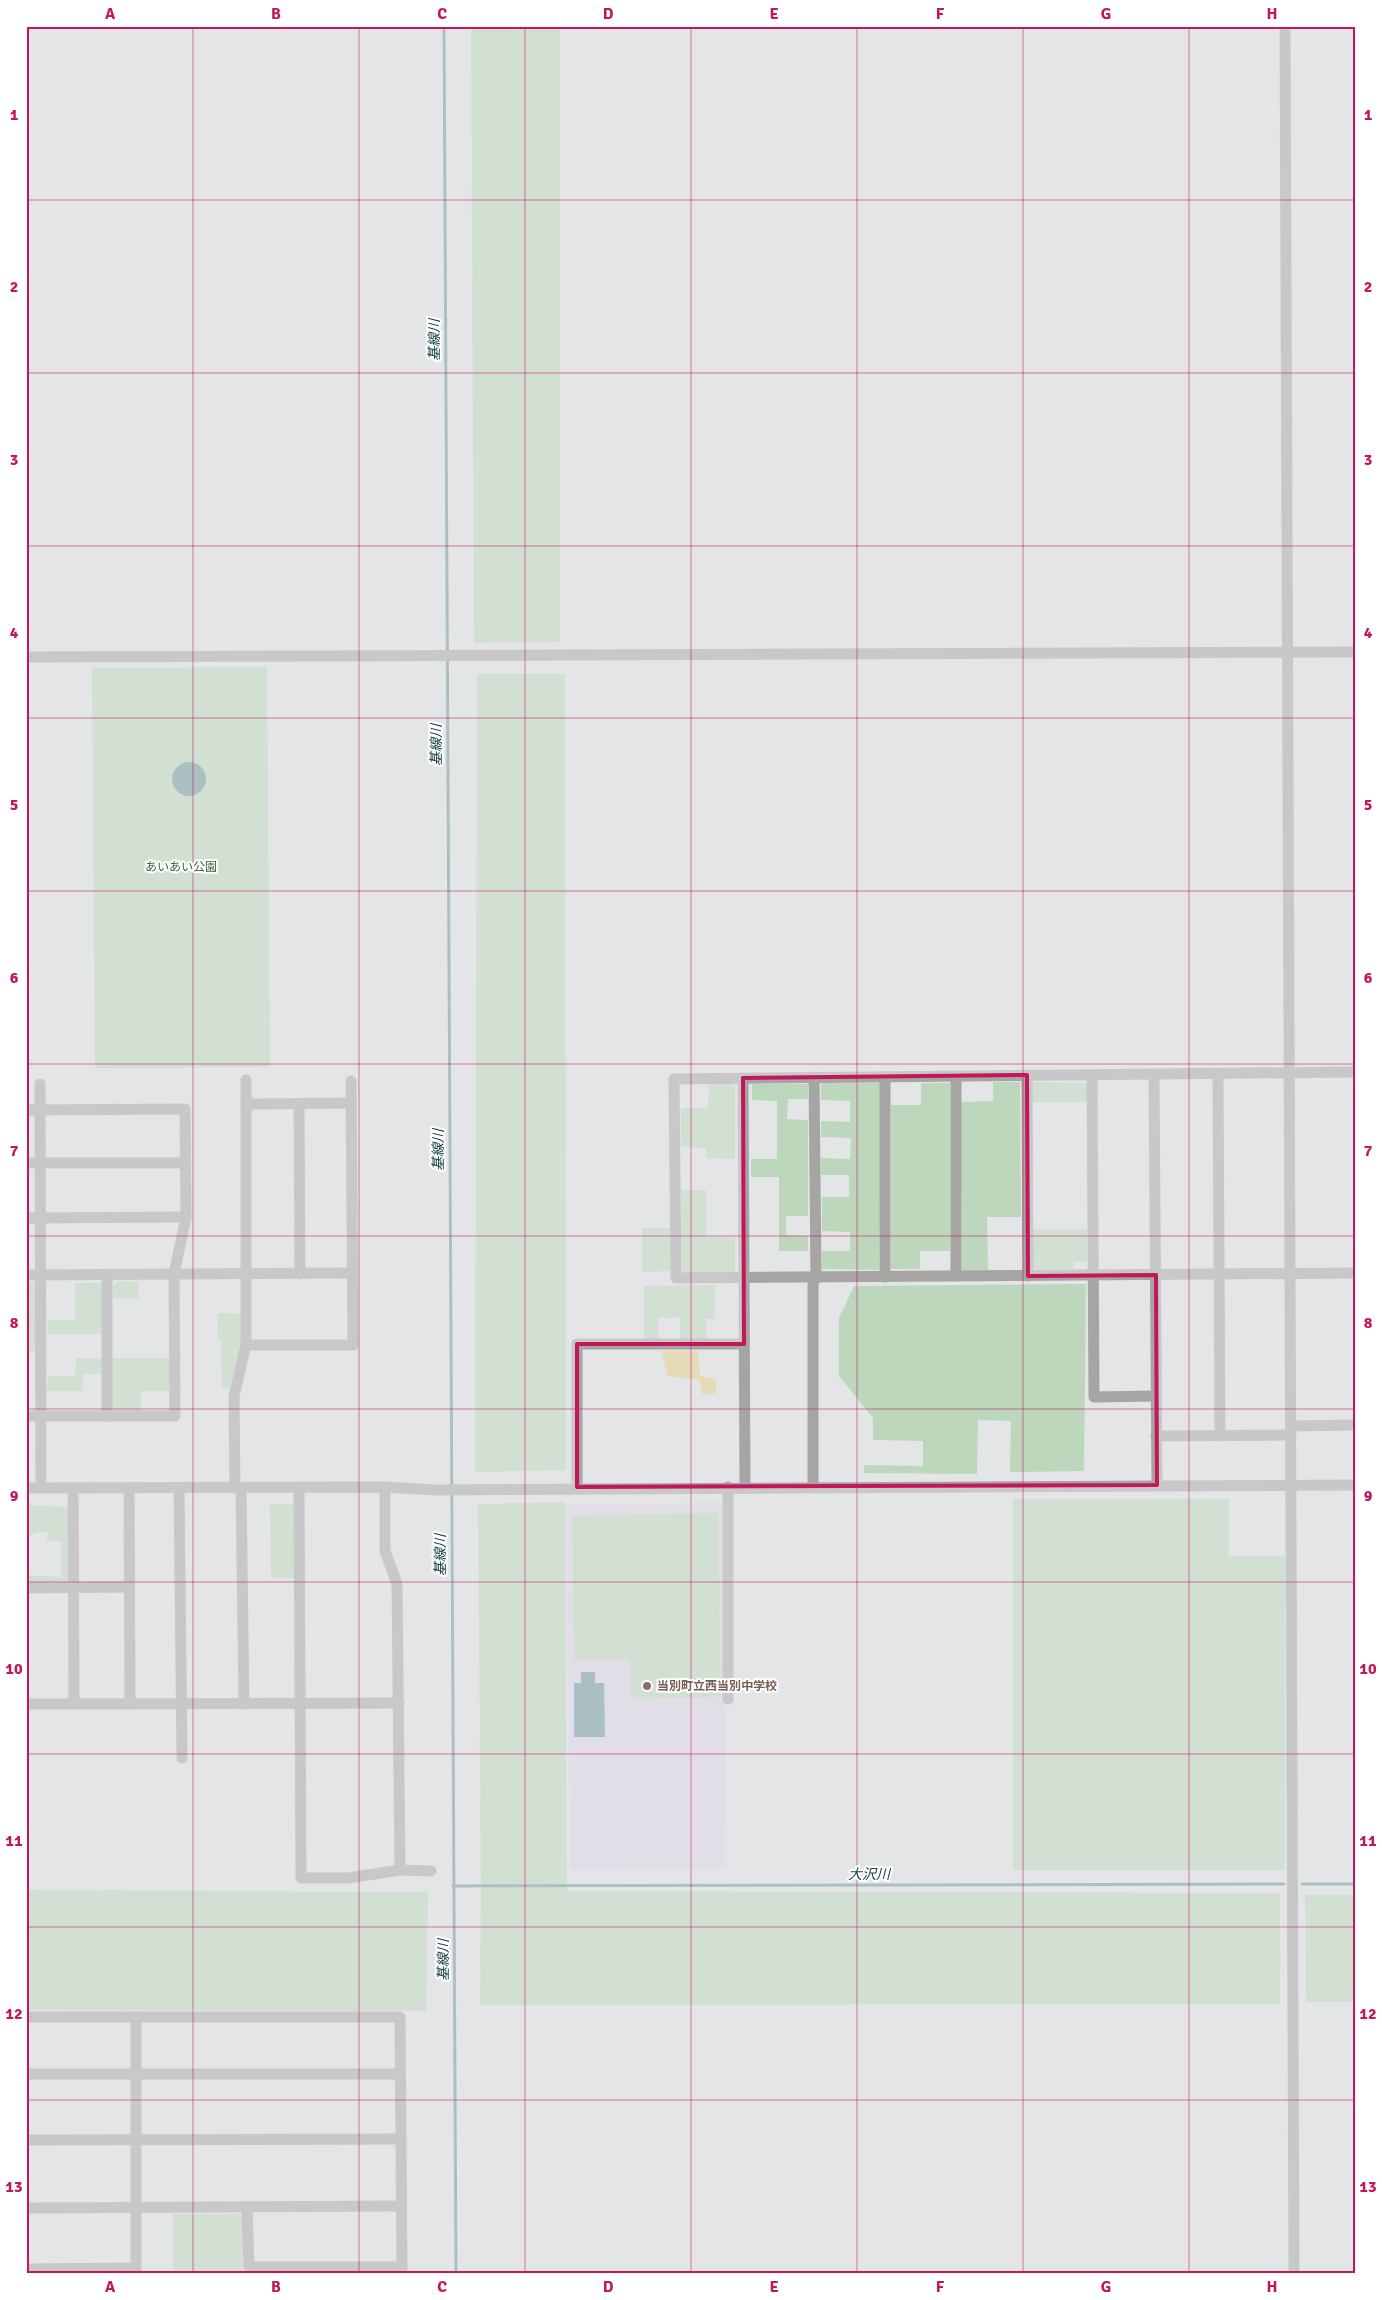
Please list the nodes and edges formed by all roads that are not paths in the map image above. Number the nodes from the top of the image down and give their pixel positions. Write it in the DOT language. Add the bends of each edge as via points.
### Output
graph roads {
  1 [pos="1284,26"];
  2 [pos="1288,652"];
  3 [pos="1356,652"];
  4 [pos="26,657"];
  5 [pos="1356,1072"];
  6 [pos="1289,1073"];
  7 [pos="1154,1074"];
  8 [pos="1218,1074"];
  9 [pos="1027,1075"];
  10 [pos="1092,1075"];
  11 [pos="956,1076"];
  12 [pos="814,1077"];
  13 [pos="885,1077"];
  14 [pos="743,1078"];
  15 [pos="246,1080"];
  16 [pos="351,1081"];
  17 [pos="40,1084"];
  18 [pos="351,1103"];
  19 [pos="246,1104"];
  20 [pos="299,1104"];
  21 [pos="26,1110"];
  22 [pos="41,1110"];
  23 [pos="26,1163"];
  24 [pos="41,1163"];
  25 [pos="186,1163"];
  26 [pos="186,1217"];
  27 [pos="26,1218"];
  28 [pos="41,1218"];
  29 [pos="352,1273"];
  30 [pos="1356,1273"];
  31 [pos="174,1274"];
  32 [pos="246,1274"];
  33 [pos="300,1274"];
  34 [pos="1219,1274"];
  35 [pos="1290,1274"];
  36 [pos="26,1275"];
  37 [pos="41,1275"];
  38 [pos="108,1275"];
  39 [pos="1094,1275"];
  40 [pos="1156,1275"];
  41 [pos="885,1276"];
  42 [pos="956,1276"];
  43 [pos="1028,1276"];
  44 [pos="744,1277"];
  45 [pos="816,1277"];
  46 [pos="744,1344"];
  47 [pos="246,1345"];
  48 [pos="1156,1396"];
  49 [pos="26,1416"];
  50 [pos="41,1416"];
  51 [pos="107,1416"];
  52 [pos="1356,1425"];
  53 [pos="1291,1430"];
  54 [pos="1156,1436"];
  55 [pos="1220,1436"];
  56 [pos="1356,1484"];
  57 [pos="1157,1485"];
  58 [pos="1291,1485"];
  59 [pos="813,1486"];
  60 [pos="577,1487"];
  61 [pos="728,1487"];
  62 [pos="745,1487"];
  63 [pos="26,1488"];
  64 [pos="41,1488"];
  65 [pos="73,1488"];
  66 [pos="129,1488"];
  67 [pos="179,1488"];
  68 [pos="238,1488"];
  69 [pos="299,1488"];
  70 [pos="385,1488"];
  71 [pos="26,1588"];
  72 [pos="73,1588"];
  73 [pos="130,1588"];
  74 [pos="728,1699"];
  75 [pos="399,1703"];
  76 [pos="26,1704"];
  77 [pos="74,1704"];
  78 [pos="130,1704"];
  79 [pos="180,1704"];
  80 [pos="244,1704"];
  81 [pos="300,1704"];
  82 [pos="182,1758"];
  83 [pos="400,1870"];
  84 [pos="431,1872"];
  85 [pos="26,2017"];
  86 [pos="136,2017"];
  87 [pos="26,2074"];
  88 [pos="136,2074"];
  89 [pos="400,2074"];
  90 [pos="401,2139"];
  91 [pos="26,2140"];
  92 [pos="136,2140"];
  93 [pos="401,2206"];
  94 [pos="136,2207"];
  95 [pos="247,2207"];
  96 [pos="26,2208"];
  97 [pos="26,2269"];
  98 [pos="402,2270"];
  99 [pos="136,2271"];
  100 [pos="1294,2274"];
  1 -- 2 [label="street"];
  2 -- 3 [label="street"];
  2 -- 4 [label="street"];
  2 -- 6 [label="street"];
  5 -- 6 [label="street"];
  6 -- 8 [label="street"];
  6 -- 35 [label="street"];
  7 -- 8 [label="street"];
  7 -- 10 [label="street"];
  7 -- 40 [label="street"];
  8 -- 34 [label="street"];
  9 -- 10 [label="street"];
  9 -- 11 [label="street"];
  9 -- 43 [label="street"];
  10 -- 39 [label="street"];
  11 -- 13 [label="street"];
  11 -- 42 [label="street"];
  12 -- 13 [label="street"];
  12 -- 14 [label="street"];
  12 -- 45 [label="street"];
  13 -- 41 [label="street"];
  14 -- 44 [label="street"];
  14 -- 44 [label="street" via="674,1078 674,1088 676,1278"];
  15 -- 19 [label="street"];
  16 -- 18 [label="street"];
  17 -- 22 [label="street"];
  18 -- 20 [label="street"];
  18 -- 29 [label="street"];
  19 -- 20 [label="street"];
  19 -- 32 [label="street"];
  20 -- 33 [label="street"];
  21 -- 22 [label="street"];
  22 -- 24 [label="street"];
  22 -- 25 [label="street" via="185,1109"];
  23 -- 24 [label="street"];
  24 -- 25 [label="street"];
  24 -- 28 [label="street"];
  25 -- 26 [label="street"];
  26 -- 28 [label="street"];
  26 -- 31 [label="street"];
  27 -- 28 [label="street"];
  28 -- 37 [label="street"];
  29 -- 33 [label="street"];
  29 -- 47 [label="street" via="353,1345"];
  30 -- 35 [label="street"];
  31 -- 32 [label="street"];
  31 -- 38 [label="street"];
  31 -- 51 [label="street" via="175,1416"];
  32 -- 33 [label="street"];
  32 -- 47 [label="street"];
  34 -- 35 [label="street"];
  34 -- 40 [label="street"];
  34 -- 55 [label="street"];
  35 -- 53 [label="street"];
  36 -- 37 [label="street"];
  37 -- 38 [label="street"];
  37 -- 50 [label="street"];
  38 -- 51 [label="street"];
  39 -- 40 [label="street"];
  39 -- 43 [label="street"];
  39 -- 48 [label="street" via="1094,1397"];
  40 -- 48 [label="street"];
  41 -- 42 [label="street"];
  41 -- 45 [label="street"];
  42 -- 43 [label="street"];
  44 -- 45 [label="street"];
  44 -- 46 [label="street"];
  45 -- 59 [label="street" via="813,1284"];
  46 -- 60 [label="street" via="577,1344"];
  46 -- 62 [label="street"];
  47 -- 68 [label="street" via="234,1396"];
  48 -- 54 [label="street"];
  49 -- 50 [label="street"];
  50 -- 51 [label="street"];
  50 -- 64 [label="street"];
  52 -- 53 [label="street"];
  53 -- 55 [label="street"];
  53 -- 58 [label="street"];
  54 -- 55 [label="street"];
  54 -- 57 [label="street"];
  56 -- 58 [label="street"];
  57 -- 58 [label="street"];
  57 -- 59 [label="street"];
  58 -- 100 [label="street"];
  59 -- 62 [label="street"];
  60 -- 61 [label="street"];
  60 -- 70 [label="street"];
  61 -- 62 [label="street"];
  61 -- 74 [label="street"];
  63 -- 64 [label="street"];
  64 -- 65 [label="street"];
  65 -- 66 [label="street"];
  65 -- 72 [label="street"];
  66 -- 67 [label="street"];
  66 -- 73 [label="street"];
  67 -- 68 [label="street"];
  67 -- 79 [label="street"];
  68 -- 69 [label="street"];
  68 -- 80 [label="street"];
  69 -- 70 [label="street"];
  69 -- 81 [label="street"];
  70 -- 75 [label="street" via="385,1551 397,1584"];
  71 -- 72 [label="street"];
  72 -- 73 [label="street"];
  72 -- 77 [label="street"];
  73 -- 78 [label="street"];
  75 -- 81 [label="street"];
  75 -- 83 [label="street"];
  76 -- 77 [label="street"];
  77 -- 78 [label="street"];
  78 -- 79 [label="street"];
  79 -- 80 [label="street"];
  79 -- 82 [label="street"];
  80 -- 81 [label="street"];
  81 -- 83 [label="street" via="301,1878 348,1878"];
  83 -- 84 [label="street"];
  85 -- 86 [label="street"];
  86 -- 88 [label="street"];
  86 -- 89 [label="street" via="400,2017"];
  87 -- 88 [label="street"];
  88 -- 89 [label="street"];
  88 -- 92 [label="street"];
  89 -- 90 [label="street"];
  90 -- 92 [label="street"];
  90 -- 93 [label="street"];
  91 -- 92 [label="street"];
  92 -- 94 [label="street"];
  93 -- 95 [label="street"];
  93 -- 98 [label="street"];
  94 -- 95 [label="street"];
  94 -- 96 [label="street"];
  94 -- 99 [label="street"];
  95 -- 98 [label="street" via="249,2267"];
  97 -- 99 [label="street"];
}
